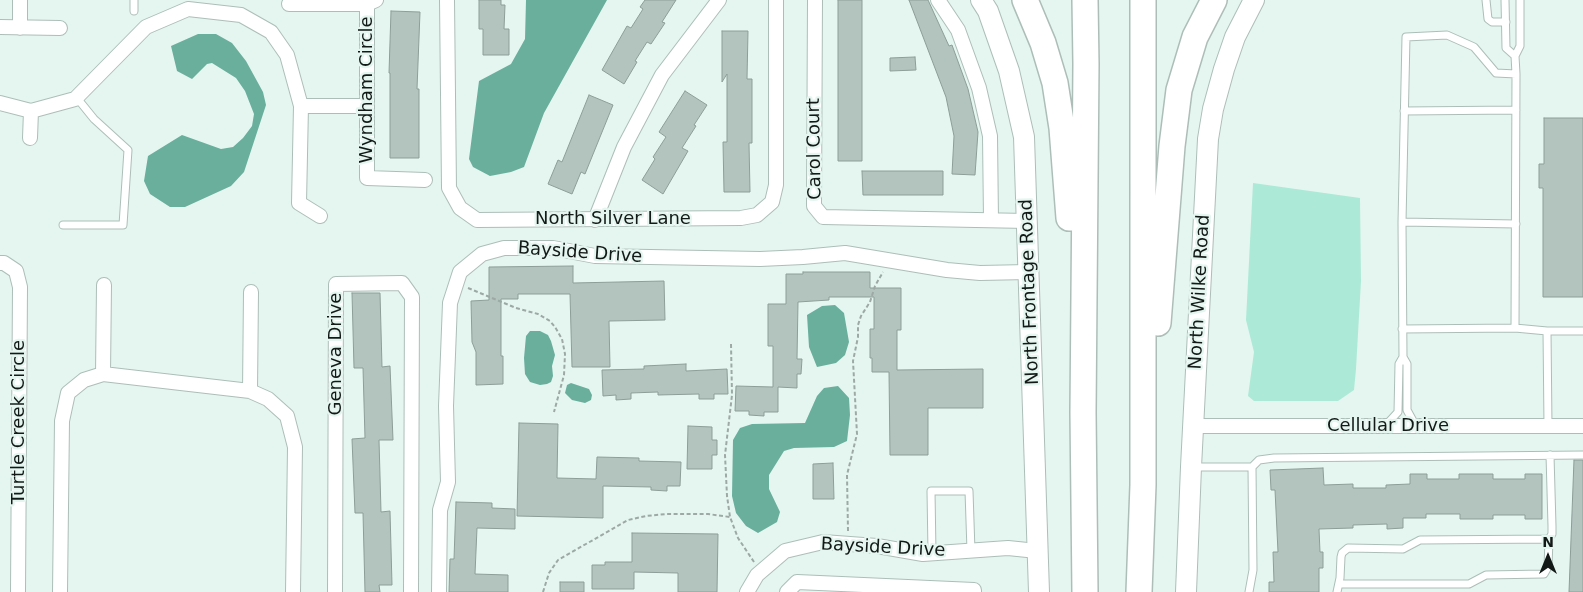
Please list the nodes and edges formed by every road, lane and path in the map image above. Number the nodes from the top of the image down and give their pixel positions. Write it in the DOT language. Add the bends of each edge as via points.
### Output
graph roads {
  1 [pos="20,0"];
  2 [pos="134,0"];
  3 [pos="447,0"];
  4 [pos="719,0"];
  5 [pos="776,0"];
  6 [pos="815,0"];
  7 [pos="938,0"];
  8 [pos="981,0"];
  9 [pos="1025,0"];
  10 [pos="1085,0"];
  11 [pos="1143,0"];
  12 [pos="1214,0"];
  13 [pos="1254,0"];
  14 [pos="1486,0"];
  15 [pos="1505,0"];
  16 [pos="1520,0"];
  17 [pos="372,2"];
  18 [pos="289,4"];
  19 [pos="203,5"];
  20 [pos="134,11"];
  21 [pos="1506,22"];
  22 [pos="0,27"];
  23 [pos="20,28"];
  24 [pos="60,28"];
  25 [pos="1515,56"];
  26 [pos="1516,74"];
  27 [pos="77,98"];
  28 [pos="0,104"];
  29 [pos="301,106"];
  30 [pos="367,106"];
  31 [pos="1516,110"];
  32 [pos="31,111"];
  33 [pos="1404,111"];
  34 [pos="30,138"];
  35 [pos="425,180"];
  36 [pos="320,216"];
  37 [pos="595,220"];
  38 [pos="991,220"];
  39 [pos="1027,221"];
  40 [pos="1402,222"];
  41 [pos="1516,224"];
  42 [pos="63,225"];
  43 [pos="889,260"];
  44 [pos="0,263"];
  45 [pos="1028,272"];
  46 [pos="457,283"];
  47 [pos="104,285"];
  48 [pos="251,292"];
  49 [pos="1402,328"];
  50 [pos="1515,328"];
  51 [pos="1547,331"];
  52 [pos="1583,331"];
  53 [pos="731,344"];
  54 [pos="1403,357"];
  55 [pos="103,374"];
  56 [pos="250,391"];
  57 [pos="1399,392"];
  58 [pos="1407,392"];
  59 [pos="554,412"];
  60 [pos="1083,412"];
  61 [pos="1193,426"];
  62 [pos="1386,426"];
  63 [pos="1419,426"];
  64 [pos="1548,426"];
  65 [pos="1583,426"];
  66 [pos="1583,455"];
  67 [pos="1550,456"];
  68 [pos="1191,467"];
  69 [pos="1252,467"];
  70 [pos="1143,485"];
  71 [pos="730,517"];
  72 [pos="1549,539"];
  73 [pos="849,544"];
  74 [pos="971,551"];
  75 [pos="1037,551"];
  76 [pos="932,553"];
  77 [pos="762,571"];
  78 [pos="1340,584"];
  79 [pos="18,592"];
  80 [pos="60,592"];
  81 [pos="293,592"];
  82 [pos="336,592"];
  83 [pos="411,592"];
  84 [pos="439,592"];
  85 [pos="542,592"];
  86 [pos="748,592"];
  87 [pos="787,592"];
  88 [pos="974,592"];
  89 [pos="1039,592"];
  90 [pos="1085,592"];
  91 [pos="1140,592"];
  92 [pos="1186,592"];
  93 [pos="1249,592"];
  94 [pos="1337,592"];
  1 -- 23 [label="street"];
  2 -- 20 [label="lane"];
  3 -- 37 [label="street, North Silver Lane" via="449,188 460,208 477,220"];
  4 -- 37 [label="street" via="662,75 624,147"];
  5 -- 37 [label="street, North Silver Lane" via="776,184 772,202 757,215 741,218"];
  6 -- 38 [label="street, Carol Court" via="814,206 823,217"];
  7 -- 38 [label="street" via="958,30 990,136"];
  8 -- 39 [label="street, North Frontage Road" via="1009,71 1024,137"];
  9 -- 60 [label="highway" via="1056,83 1069,208 1071,320"];
  10 -- 60 [label="highway"];
  11 -- 70 [label="highway"];
  12 -- 70 [label="highway" via="1195,37 1176,111"];
  13 -- 61 [label="street, North Wilke Road" via="1235,37 1224,69 1208,139"];
  14 -- 21 [label="lane" via="1488,19"];
  15 -- 21 [label="lane"];
  16 -- 25 [label="lane" via="1520,46"];
  17 -- 18 [label="street"];
  17 -- 30 [label="street, Wyndham Circle"];
  19 -- 27 [label="street" via="188,8 146,27"];
  19 -- 29 [label="street" via="241,15 271,32 287,55"];
  21 -- 25 [label="lane" via="1506,48"];
  22 -- 23 [label="street"];
  23 -- 24 [label="street"];
  25 -- 26 [label="lane"];
  26 -- 31 [label="lane"];
  26 -- 33 [label="lane" via="1496,73 1474,47 1447,35 1406,38"];
  27 -- 32 [label="street"];
  27 -- 42 [label="lane" via="94,119 128,150 123,226"];
  28 -- 32 [label="street"];
  29 -- 30 [label="street"];
  29 -- 36 [label="street" via="299,203"];
  30 -- 35 [label="street, Wyndham Circle" via="366,178"];
  31 -- 33 [label="lane"];
  31 -- 41 [label="lane"];
  32 -- 34 [label="street"];
  33 -- 40 [label="lane"];
  38 -- 39 [label="street, Carol Court"];
  39 -- 45 [label="street, North Frontage Road"];
  40 -- 41 [label="lane"];
  40 -- 49 [label="lane"];
  41 -- 50 [label="lane"];
  43 -- 45 [label="street, Bayside Drive" via="964,272"];
  43 -- 46 [label="street, Bayside Drive" via="844,253 760,259 595,256 553,248 504,248 482,254 460,272"];
  43 -- 73 [label="path" via="858,325 853,362 857,434 847,475"];
  44 -- 79 [label="street, Turtle Creek Circle" via="16,272 20,287"];
  45 -- 75 [label="street, North Frontage Road"];
  46 -- 59 [label="path" via="538,314 555,327 565,354 564,375"];
  46 -- 84 [label="street, Bayside Drive" via="450,303 446,406 448,482 440,510"];
  47 -- 55 [label="street"];
  48 -- 56 [label="street"];
  49 -- 50 [label="lane"];
  49 -- 54 [label="lane"];
  50 -- 51 [label="lane"];
  51 -- 52 [label="lane"];
  51 -- 64 [label="lane"];
  53 -- 71 [label="path" via="732,395 725,455"];
  54 -- 57 [label="lane" via="1399,364"];
  54 -- 58 [label="lane" via="1407,364"];
  55 -- 56 [label="street"];
  55 -- 80 [label="street" via="84,380 68,393 62,421"];
  56 -- 81 [label="street" via="268,399 287,416 295,448"];
  57 -- 58 [label="lane"];
  57 -- 62 [label="lane" via="1398,412"];
  58 -- 63 [label="lane" via="1407,410"];
  60 -- 90 [label="highway"];
  61 -- 62 [label="street, Cellular Drive"];
  61 -- 68 [label="street, North Wilke Road"];
  62 -- 63 [label="street, Cellular Drive"];
  63 -- 64 [label="street, Cellular Drive"];
  64 -- 65 [label="street, Cellular Drive"];
  66 -- 67 [label="lane"];
  67 -- 69 [label="lane" via="1274,458 1259,460"];
  67 -- 72 [label="lane" via="1552,534"];
  68 -- 69 [label="lane"];
  68 -- 92 [label="street, North Wilke Road"];
  69 -- 93 [label="lane" via="1253,570"];
  70 -- 91 [label="highway"];
  71 -- 77 [label="path" via="738,538"];
  71 -- 85 [label="path" via="666,514 628,520 558,560"];
  72 -- 78 [label="lane" via="1420,540 1403,549 1348,548 1341,557"];
  72 -- 78 [label="lane" via="1548,567 1544,574 1486,575 1469,584"];
  73 -- 76 [label="street, Bayside Drive"];
  73 -- 77 [label="street, Bayside Drive" via="823,542 785,551"];
  74 -- 75 [label="street, Bayside Drive" via="1008,548"];
  74 -- 76 [label="street, Bayside Drive"];
  74 -- 76 [label="lane" via="969,491 931,491"];
  75 -- 89 [label="street, North Frontage Road"];
  77 -- 86 [label="street, Bayside Drive"];
  78 -- 94 [label="lane"];
  82 -- 83 [label="street, Geneva Drive" via="336,284 402,283 412,297"];
  87 -- 88 [label="street" via="797,582"];
}
